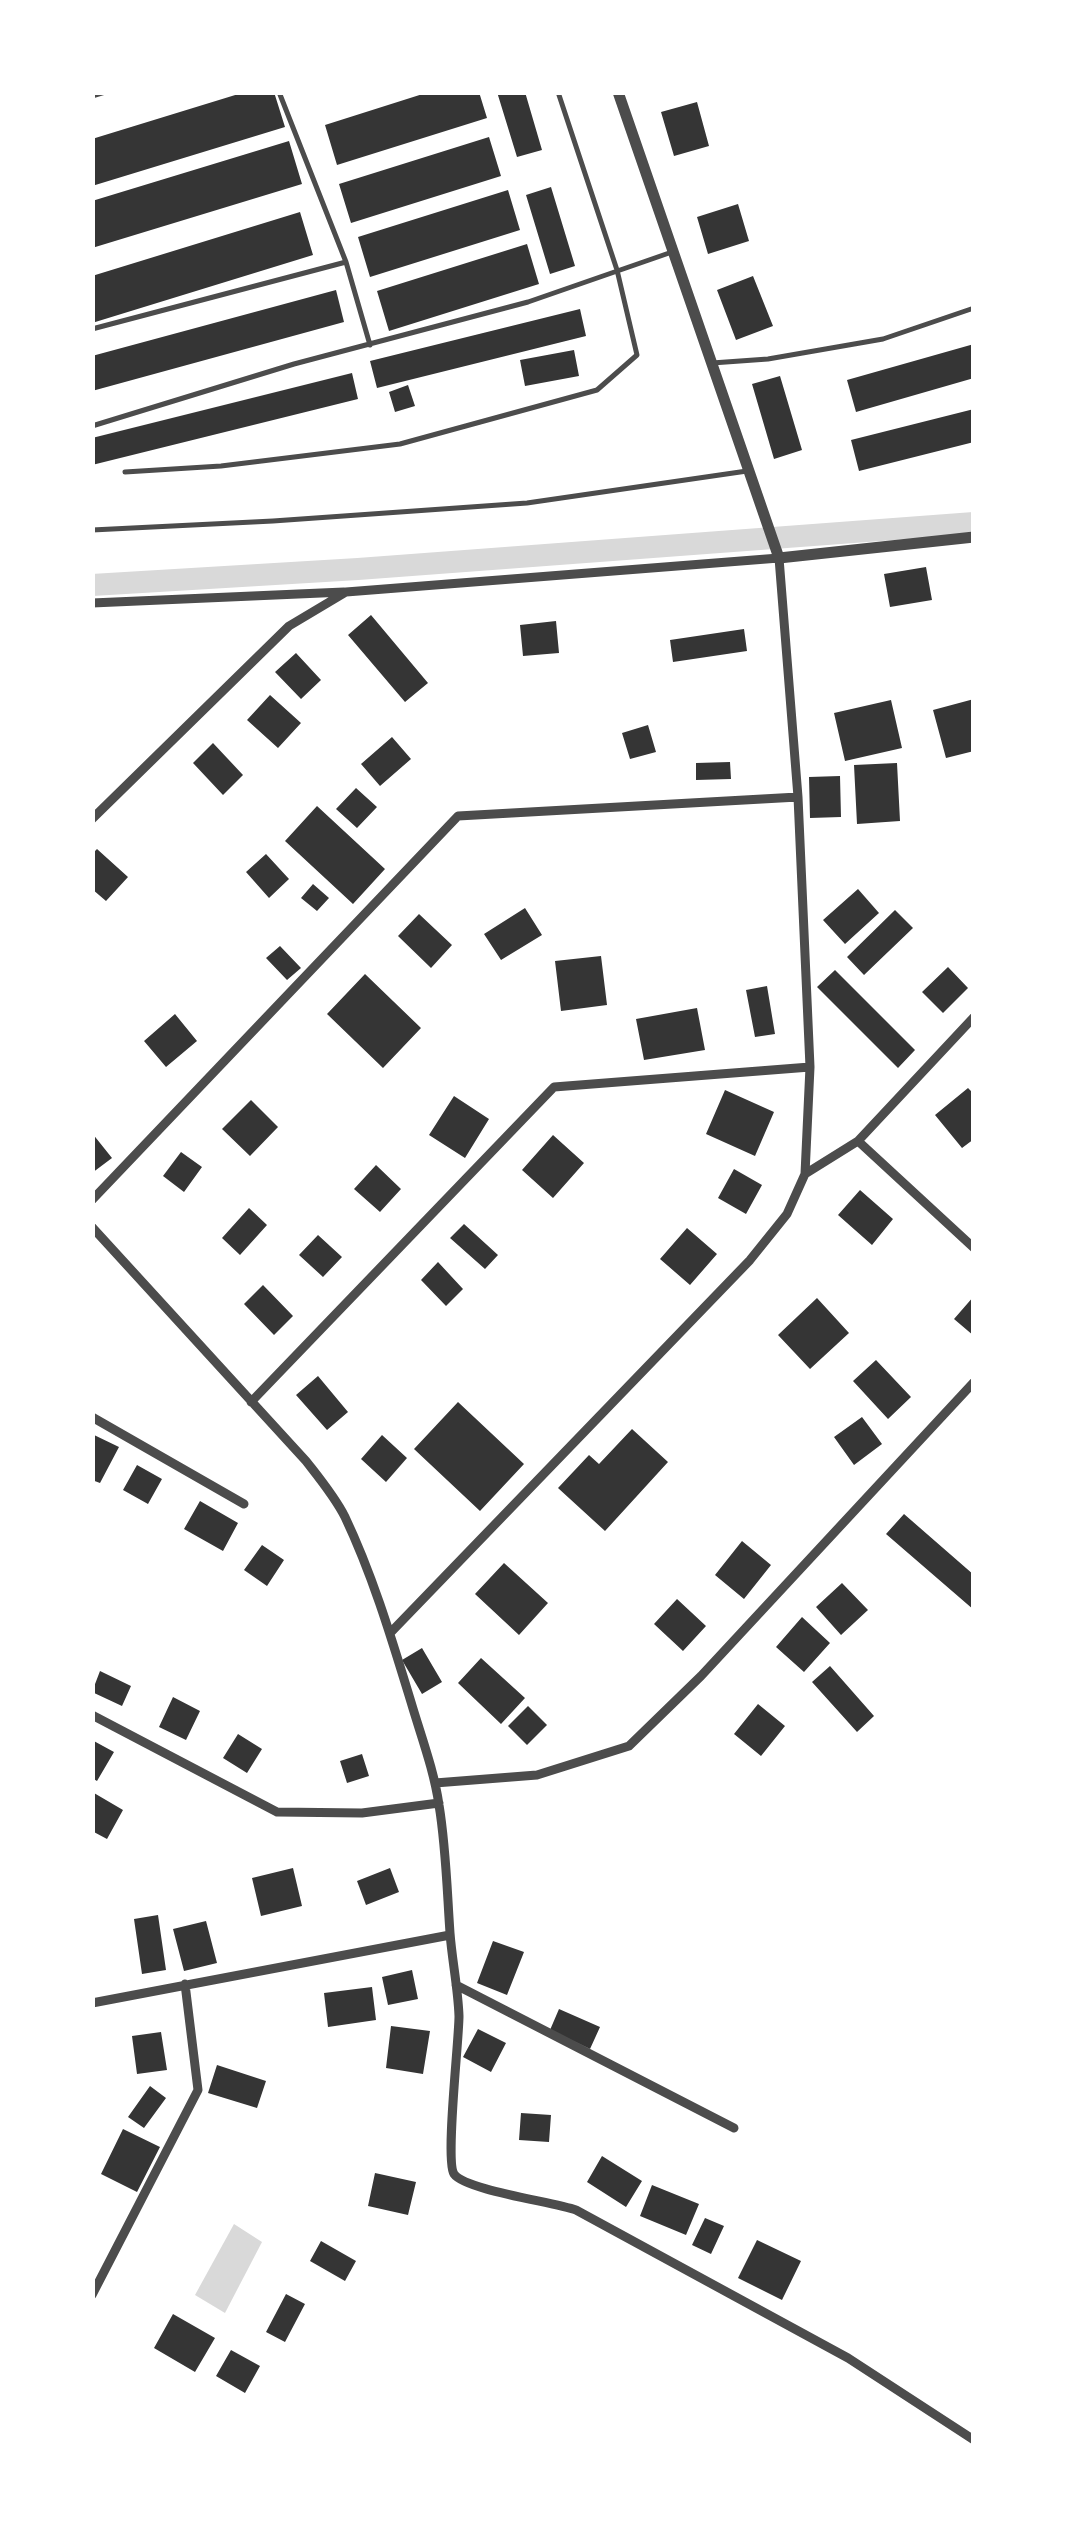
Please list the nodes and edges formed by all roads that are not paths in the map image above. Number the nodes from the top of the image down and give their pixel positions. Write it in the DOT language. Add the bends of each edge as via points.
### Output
graph roads {
  1 [pos="105,92"];
  2 [pos="279,92"];
  3 [pos="558,92"];
  4 [pos="618,92"];
  5 [pos="92,96"];
  6 [pos="672,252"];
  7 [pos="346,262"];
  8 [pos="618,270"];
  9 [pos="974,308"];
  10 [pos="92,329"];
  11 [pos="370,345"];
  12 [pos="712,362"];
  13 [pos="92,426"];
  14 [pos="747,471"];
  15 [pos="125,472"];
  16 [pos="92,530"];
  17 [pos="974,537"];
  18 [pos="779,558"];
  19 [pos="346,592"];
  20 [pos="92,603"];
  21 [pos="798,797"];
  22 [pos="92,819"];
  23 [pos="974,1017"];
  24 [pos="810,1067"];
  25 [pos="858,1142"];
  26 [pos="805,1174"];
  27 [pos="92,1200"];
  28 [pos="92,1227"];
  29 [pos="974,1248"];
  30 [pos="974,1382"];
  31 [pos="251,1402"];
  32 [pos="92,1417"];
  33 [pos="244,1504"];
  34 [pos="390,1633"];
  35 [pos="92,1715"];
  36 [pos="434,1783"];
  37 [pos="439,1803"];
  38 [pos="450,1936"];
  39 [pos="185,1984"];
  40 [pos="456,1986"];
  41 [pos="92,2003"];
  42 [pos="734,2128"];
  43 [pos="98,2278"];
  44 [pos="92,2295"];
  45 [pos="974,2440"];
  1 -- 5 [label="lane"];
  2 -- 7 [label="lane"];
  3 -- 8 [label="lane"];
  4 -- 6 [label="street"];
  6 -- 8 [label="lane"];
  6 -- 12 [label="street"];
  7 -- 10 [label="lane"];
  7 -- 11 [label="lane"];
  8 -- 11 [label="lane"];
  8 -- 15 [label="lane" via="637,355 597,390 400,444"];
  9 -- 12 [label="lane" via="883,339"];
  11 -- 13 [label="lane"];
  12 -- 14 [label="street"];
  14 -- 16 [label="lane" via="528,503"];
  14 -- 18 [label="street"];
  17 -- 18 [label="street"];
  18 -- 19 [label="street"];
  18 -- 21 [label="street"];
  19 -- 20 [label="street"];
  19 -- 22 [label="street" via="288,626"];
  21 -- 24 [label="street"];
  21 -- 27 [label="street" via="458,816"];
  23 -- 25 [label="street"];
  24 -- 26 [label="street"];
  24 -- 31 [label="street" via="554,1087"];
  25 -- 26 [label="street"];
  25 -- 29 [label="street"];
  26 -- 34 [label="street" via="787,1214 750,1260"];
  28 -- 31 [label="street"];
  30 -- 36 [label="street" via="629,1746 537,1774"];
  31 -- 34 [label="street" via="306,1461 344,1516"];
  32 -- 33 [label="street"];
  34 -- 36 [label="street"];
  35 -- 37 [label="street" via="276,1812 362,1814"];
  36 -- 37 [label="street"];
  37 -- 38 [label="street"];
  38 -- 39 [label="street"];
  38 -- 40 [label="street"];
  39 -- 41 [label="street"];
  39 -- 43 [label="street" via="198,2090"];
  40 -- 42 [label="street"];
  40 -- 45 [label="street" via="454,2175 576,2210 848,2358"];
  43 -- 44 [label="street"];
}
